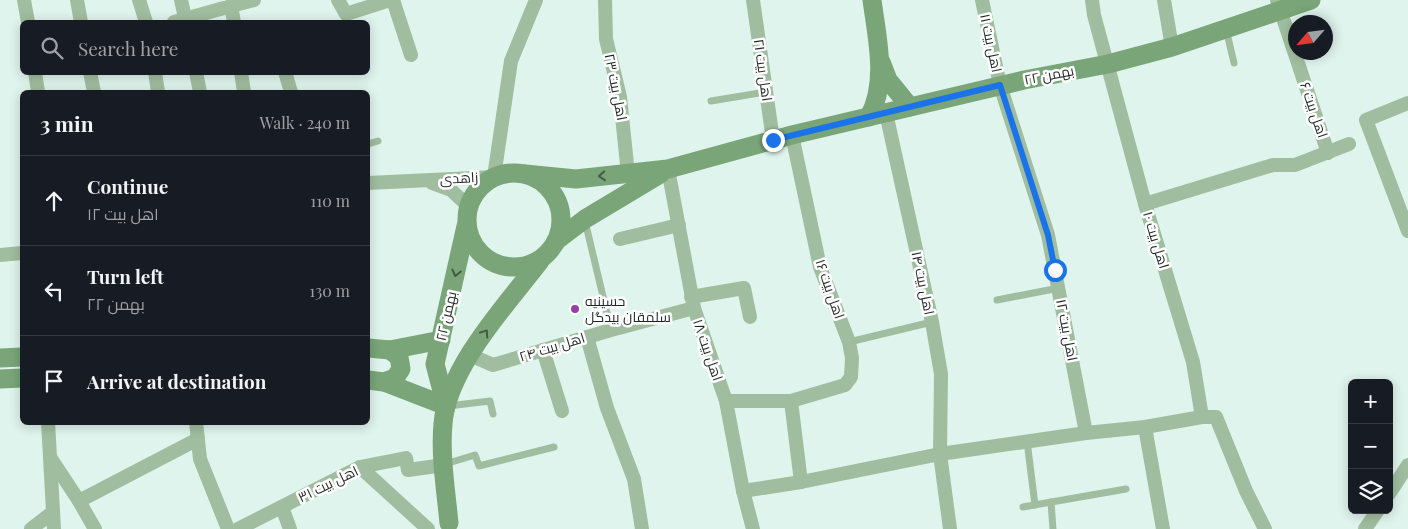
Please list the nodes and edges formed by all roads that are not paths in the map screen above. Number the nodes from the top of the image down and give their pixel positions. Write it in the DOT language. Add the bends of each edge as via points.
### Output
graph roads {
  1 [pos="24,0"];
  2 [pos="77,0"];
  3 [pos="139,0"];
  4 [pos="181,0"];
  5 [pos="254,0"];
  6 [pos="338,0"];
  7 [pos="392,0"];
  8 [pos="536,0"];
  9 [pos="605,0"];
  10 [pos="753,0"];
  11 [pos="872,0"];
  12 [pos="982,0"];
  13 [pos="1092,0"];
  14 [pos="1164,0"];
  15 [pos="1311,0"];
  16 [pos="232,3"];
  17 [pos="1278,6"];
  18 [pos="28,20"];
  19 [pos="81,20"];
  20 [pos="145,20"];
  21 [pos="182,20"];
  22 [pos="185,20"];
  23 [pos="234,20"];
  24 [pos="1226,29"];
  25 [pos="1172,47"];
  26 [pos="411,55"];
  27 [pos="879,59"];
  28 [pos="1234,63"];
  29 [pos="1108,64"];
  30 [pos="35,75"];
  31 [pos="91,75"];
  32 [pos="155,75"];
  33 [pos="197,75"];
  34 [pos="241,75"];
  35 [pos="286,75"];
  36 [pos="1000,85"];
  37 [pos="38,90"];
  38 [pos="94,90"];
  39 [pos="158,90"];
  40 [pos="200,90"];
  41 [pos="244,90"];
  42 [pos="290,90"];
  43 [pos="766,92"];
  44 [pos="711,101"];
  45 [pos="1408,103"];
  46 [pos="910,107"];
  47 [pos="878,115"];
  48 [pos="792,135"];
  49 [pos="773,140"];
  50 [pos="378,141"];
  51 [pos="370,143"];
  52 [pos="1348,144"];
  53 [pos="1328,153"];
  54 [pos="668,169"];
  55 [pos="525,174"];
  56 [pos="628,174"];
  57 [pos="494,177"];
  58 [pos="424,180"];
  59 [pos="370,183"];
  60 [pos="1145,204"];
  61 [pos="468,206"];
  62 [pos="1406,216"];
  63 [pos="584,218"];
  64 [pos="679,225"];
  65 [pos="466,226"];
  66 [pos="1408,231"];
  67 [pos="620,239"];
  68 [pos="556,241"];
  69 [pos="20,253"];
  70 [pos="0,256"];
  71 [pos="543,258"];
  72 [pos="1058,288"];
  73 [pos="997,300"];
  74 [pos="692,302"];
  75 [pos="750,317"];
  76 [pos="932,322"];
  77 [pos="611,330"];
  78 [pos="587,337"];
  79 [pos="441,340"];
  80 [pos="849,342"];
  81 [pos="370,348"];
  82 [pos="390,350"];
  83 [pos="543,350"];
  84 [pos="470,355"];
  85 [pos="20,357"];
  86 [pos="0,358"];
  87 [pos="20,378"];
  88 [pos="0,379"];
  89 [pos="376,381"];
  90 [pos="726,401"];
  91 [pos="791,401"];
  92 [pos="446,406"];
  93 [pos="562,411"];
  94 [pos="493,414"];
  95 [pos="1202,417"];
  96 [pos="48,425"];
  97 [pos="196,425"];
  98 [pos="1145,427"];
  99 [pos="1086,433"];
  100 [pos="198,439"];
  101 [pos="1027,441"];
  102 [pos="554,447"];
  103 [pos="940,454"];
  104 [pos="50,457"];
  105 [pos="444,465"];
  106 [pos="360,467"];
  107 [pos="1408,468"];
  108 [pos="801,482"];
  109 [pos="1126,489"];
  110 [pos="1393,489"];
  111 [pos="743,491"];
  112 [pos="79,501"];
  113 [pos="1052,502"];
  114 [pos="1035,505"];
  115 [pos="282,507"];
  116 [pos="1023,507"];
  117 [pos="53,512"];
  118 [pos="1375,514"];
  119 [pos="443,528"];
  120 [pos="31,529"];
  121 [pos="54,529"];
  122 [pos="95,529"];
  123 [pos="228,529"];
  124 [pos="238,529"];
  125 [pos="290,529"];
  126 [pos="642,529"];
  127 [pos="753,529"];
  128 [pos="950,529"];
  129 [pos="1052,529"];
  130 [pos="1163,529"];
  131 [pos="1265,529"];
  132 [pos="1365,529"];
  1 -- 18 [label="street"];
  2 -- 19 [label="street"];
  3 -- 20 [label="street"];
  4 -- 21 [label="street"];
  5 -- 16 [label="street"];
  6 -- 7 [label="street" via="346,14"];
  7 -- 26 [label="street"];
  8 -- 57 [label="street" via="511,61"];
  9 -- 56 [label="street, اهل بیت ۲۳" via="606,40 620,97"];
  10 -- 43 [label="street, اهل بیت ۲۱"];
  11 -- 27 [label="street"];
  12 -- 36 [label="street, اهل بیت ۱۱"];
  13 -- 29 [label="street, اهل بیت ۱۰"];
  14 -- 25 [label="street"];
  15 -- 17 [label="street, ۲۲ بهمن"];
  16 -- 22 [label="street"];
  16 -- 23 [label="street"];
  17 -- 24 [label="street, ۲۲ بهمن"];
  17 -- 53 [label="street, اهل بیت ۶"];
  24 -- 25 [label="street, ۲۲ بهمن"];
  24 -- 28 [label="lane"];
  25 -- 29 [label="street, ۲۲ بهمن"];
  27 -- 46 [label="street" via="888,80"];
  27 -- 47 [label="street"];
  29 -- 36 [label="street, ۲۲ بهمن"];
  29 -- 60 [label="street, اهل بیت ۱۰"];
  30 -- 37 [label="street"];
  31 -- 38 [label="street"];
  32 -- 39 [label="street"];
  33 -- 40 [label="street"];
  34 -- 41 [label="street"];
  35 -- 42 [label="street"];
  36 -- 46 [label="street, ۲۲ بهمن"];
  36 -- 72 [label="street, اهل بیت ۱۲" via="1048,235"];
  43 -- 44 [label="lane"];
  43 -- 49 [label="street, اهل بیت ۲۱"];
  45 -- 62 [label="street" via="1366,120"];
  46 -- 47 [label="street, ۲۲ بهمن"];
  47 -- 48 [label="street, ۲۲ بهمن"];
  47 -- 76 [label="street, اهل بیت ۱۴"];
  48 -- 49 [label="street, ۲۲ بهمن"];
  48 -- 80 [label="street, اهل بیت ۱۶" via="820,267"];
  49 -- 54 [label="street, ۲۲ بهمن"];
  50 -- 51 [label="lane"];
  52 -- 53 [label="street"];
  53 -- 60 [label="street" via="1295,164 1273,165"];
  54 -- 56 [label="street, ۲۲ بهمن"];
  54 -- 63 [label="street, ۲۲ بهمن"];
  54 -- 64 [label="street, اهل بیت ۱۸"];
  56 -- 55 [label="street, ۲۲ بهمن, one-way" via="576,179"];
  55 -- 57 [label="street" via="509,173"];
  55 -- 68 [label="street" via="544,183 556,200 561,221"];
  57 -- 58 [label="street, زاهدی"];
  57 -- 61 [label="street" via="478,189"];
  58 -- 59 [label="street, زاهدی"];
  58 -- 61 [label="street, زاهدی" via="451,190"];
  60 -- 95 [label="street, اهل بیت ۱۰" via="1193,362"];
  61 -- 65 [label="street"];
  62 -- 66 [label="street"];
  63 -- 68 [label="street, ۲۲ بهمن"];
  63 -- 77 [label="lane"];
  64 -- 67 [label="street"];
  64 -- 74 [label="street, اهل بیت ۱۸"];
  65 -- 71 [label="street" via="473,245 487,259 505,267 525,266"];
  65 -- 79 [label="street, ۲۲ بهمن, one-way"];
  68 -- 71 [label="street"];
  69 -- 70 [label="street"];
  84 -- 71 [label="street, ۲۲ بهمن, one-way"];
  72 -- 73 [label="lane"];
  72 -- 99 [label="street, اهل بیت ۱۲"];
  74 -- 75 [label="street, اهل بیت ۲۴" via="744,288"];
  74 -- 77 [label="street, اهل بیت ۲۴"];
  74 -- 90 [label="street, اهل بیت ۱۸"];
  76 -- 80 [label="lane"];
  76 -- 103 [label="street, اهل بیت ۱۴" via="941,374"];
  77 -- 78 [label="street, اهل بیت ۲۴"];
  78 -- 83 [label="street, اهل بیت ۲۴"];
  78 -- 126 [label="street" via="607,408 634,479"];
  79 -- 82 [label="street"];
  79 -- 92 [label="street, ۲۲ بهمن" via="435,364"];
  80 -- 91 [label="street, اهل بیت ۱۶" via="852,377 845,385"];
  81 -- 82 [label="street"];
  82 -- 89 [label="street" via="399,358 401,369 395,378"];
  83 -- 84 [label="street, اهل بیت ۲۴" via="493,365"];
  83 -- 93 [label="street"];
  84 -- 92 [label="street, ۲۲ بهمن"];
  85 -- 86 [label="street"];
  87 -- 88 [label="street"];
  89 -- 92 [label="street"];
  90 -- 91 [label="street, اهل بیت ۱۶"];
  90 -- 111 [label="street, اهل بیت ۱۸"];
  91 -- 108 [label="street"];
  92 -- 94 [label="lane" via="490,401"];
  92 -- 105 [label="street, ۲۲ بهمن"];
  95 -- 98 [label="street"];
  95 -- 131 [label="street" via="1216,416"];
  96 -- 104 [label="street"];
  97 -- 100 [label="street"];
  98 -- 99 [label="street"];
  98 -- 130 [label="street"];
  99 -- 101 [label="street"];
  100 -- 112 [label="street"];
  100 -- 123 [label="street" via="200,459"];
  101 -- 103 [label="street"];
  101 -- 114 [label="lane"];
  102 -- 105 [label="lane" via="479,466 475,455"];
  103 -- 108 [label="street"];
  103 -- 128 [label="street, اهل بیت ۱۴"];
  104 -- 112 [label="street"];
  104 -- 117 [label="street"];
  105 -- 106 [label="street, اهل بیت ۳۱" via="408,470 406,458"];
  105 -- 119 [label="street, ۲۲ بهمن"];
  106 -- 115 [label="street, اهل بیت ۳۱"];
  106 -- 119 [label="street"];
  107 -- 110 [label="street"];
  108 -- 111 [label="street"];
  109 -- 113 [label="lane"];
  111 -- 127 [label="street, اهل بیت ۱۸"];
  112 -- 122 [label="street"];
  113 -- 114 [label="lane"];
  113 -- 129 [label="lane"];
  114 -- 116 [label="lane"];
  115 -- 124 [label="street, اهل بیت ۳۱"];
  115 -- 125 [label="street"];
  117 -- 120 [label="street"];
  117 -- 121 [label="street"];
  118 -- 132 [label="street"];
}
